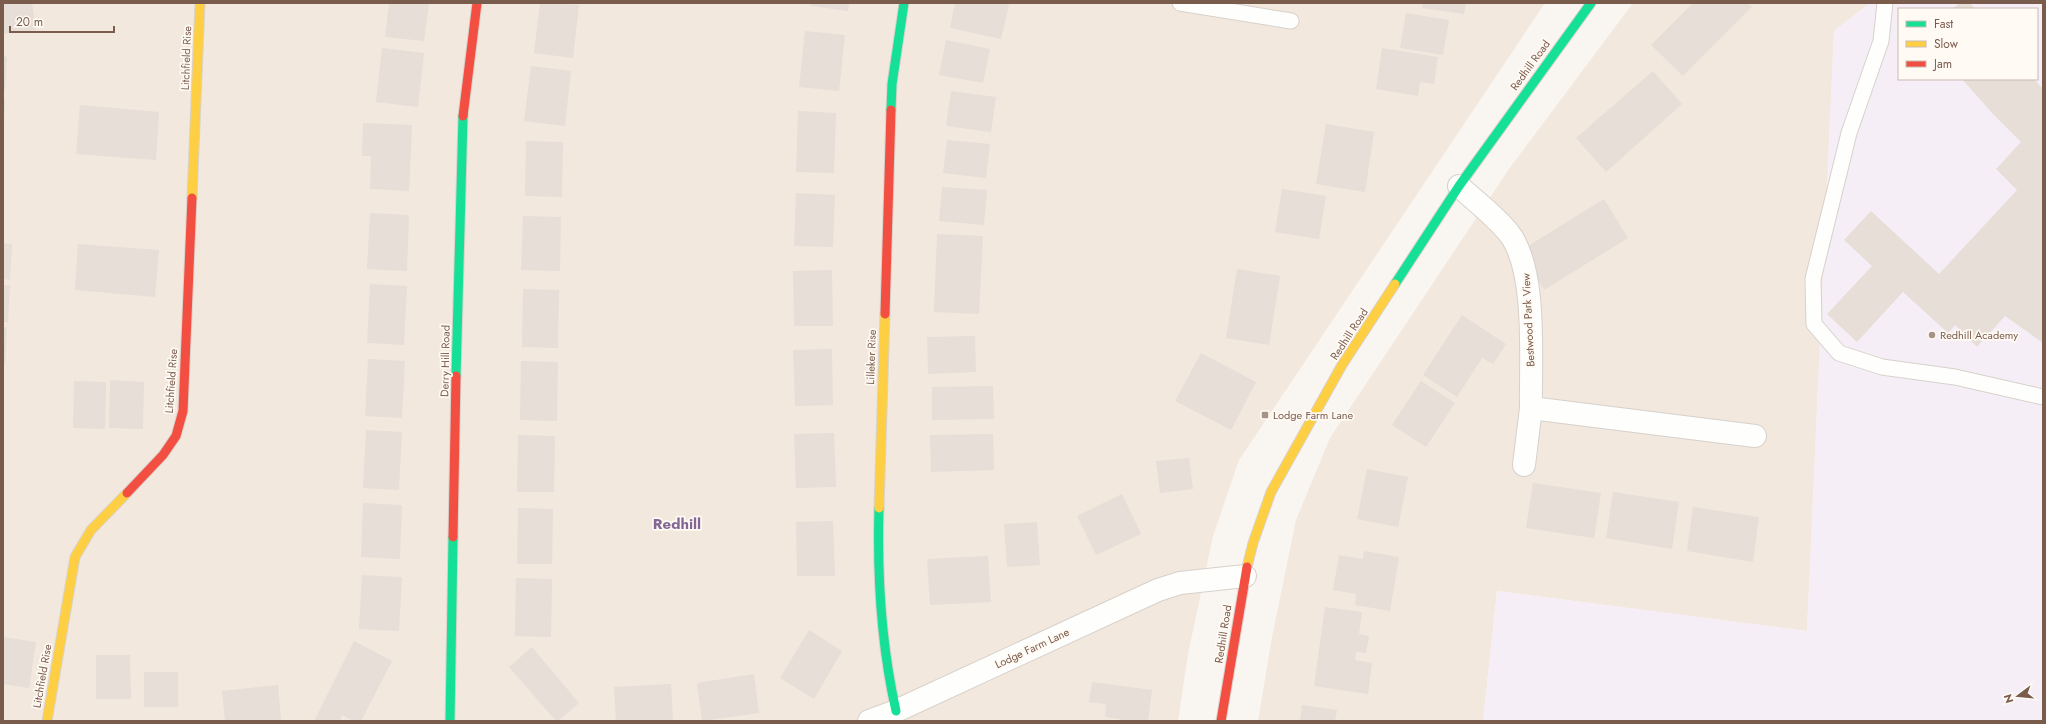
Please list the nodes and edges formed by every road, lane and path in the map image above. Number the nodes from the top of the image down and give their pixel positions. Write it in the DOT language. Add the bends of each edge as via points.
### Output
graph roads {
  1 [pos="200,3"];
  2 [pos="477,3"];
  3 [pos="904,3"];
  4 [pos="1180,3"];
  5 [pos="1591,3"];
  6 [pos="1884,3"];
  7 [pos="1291,21"];
  8 [pos="1458,186"];
  9 [pos="2043,397"];
  10 [pos="1530,408"];
  11 [pos="1755,436"];
  12 [pos="1524,466"];
  13 [pos="1245,576"];
  14 [pos="896,711"];
  15 [pos="47,721"];
  16 [pos="450,721"];
  17 [pos="869,721"];
  18 [pos="1221,721"];
  1 -- 15 [label="street, Litchfield Rise" via="183,411 176,436 163,455 91,530 75,557"];
  2 -- 16 [label="street, Derry Hill Road" via="461,129"];
  3 -- 14 [label="street, Lilleker Rise" via="892,84 878,535 881,619 887,670"];
  4 -- 7 [label="lane"];
  5 -- 8 [label="street, Redhill Road"];
  6 -- 9 [label="lane" via="1881,41 1849,133 1813,279 1814,324 1839,353 1882,367 1955,377"];
  8 -- 10 [label="street, Bestwood Park View" via="1508,232 1520,251 1527,281"];
  8 -- 13 [label="street, Redhill Road" via="1342,365 1290,456 1271,492"];
  10 -- 11 [label="street"];
  10 -- 12 [label="street, Bestwood Park View"];
  13 -- 14 [label="street, Lodge Farm Lane" via="1180,583 1158,590"];
  13 -- 18 [label="street, Redhill Road"];
  14 -- 17 [label="street, Lodge Farm Lane"];
}
